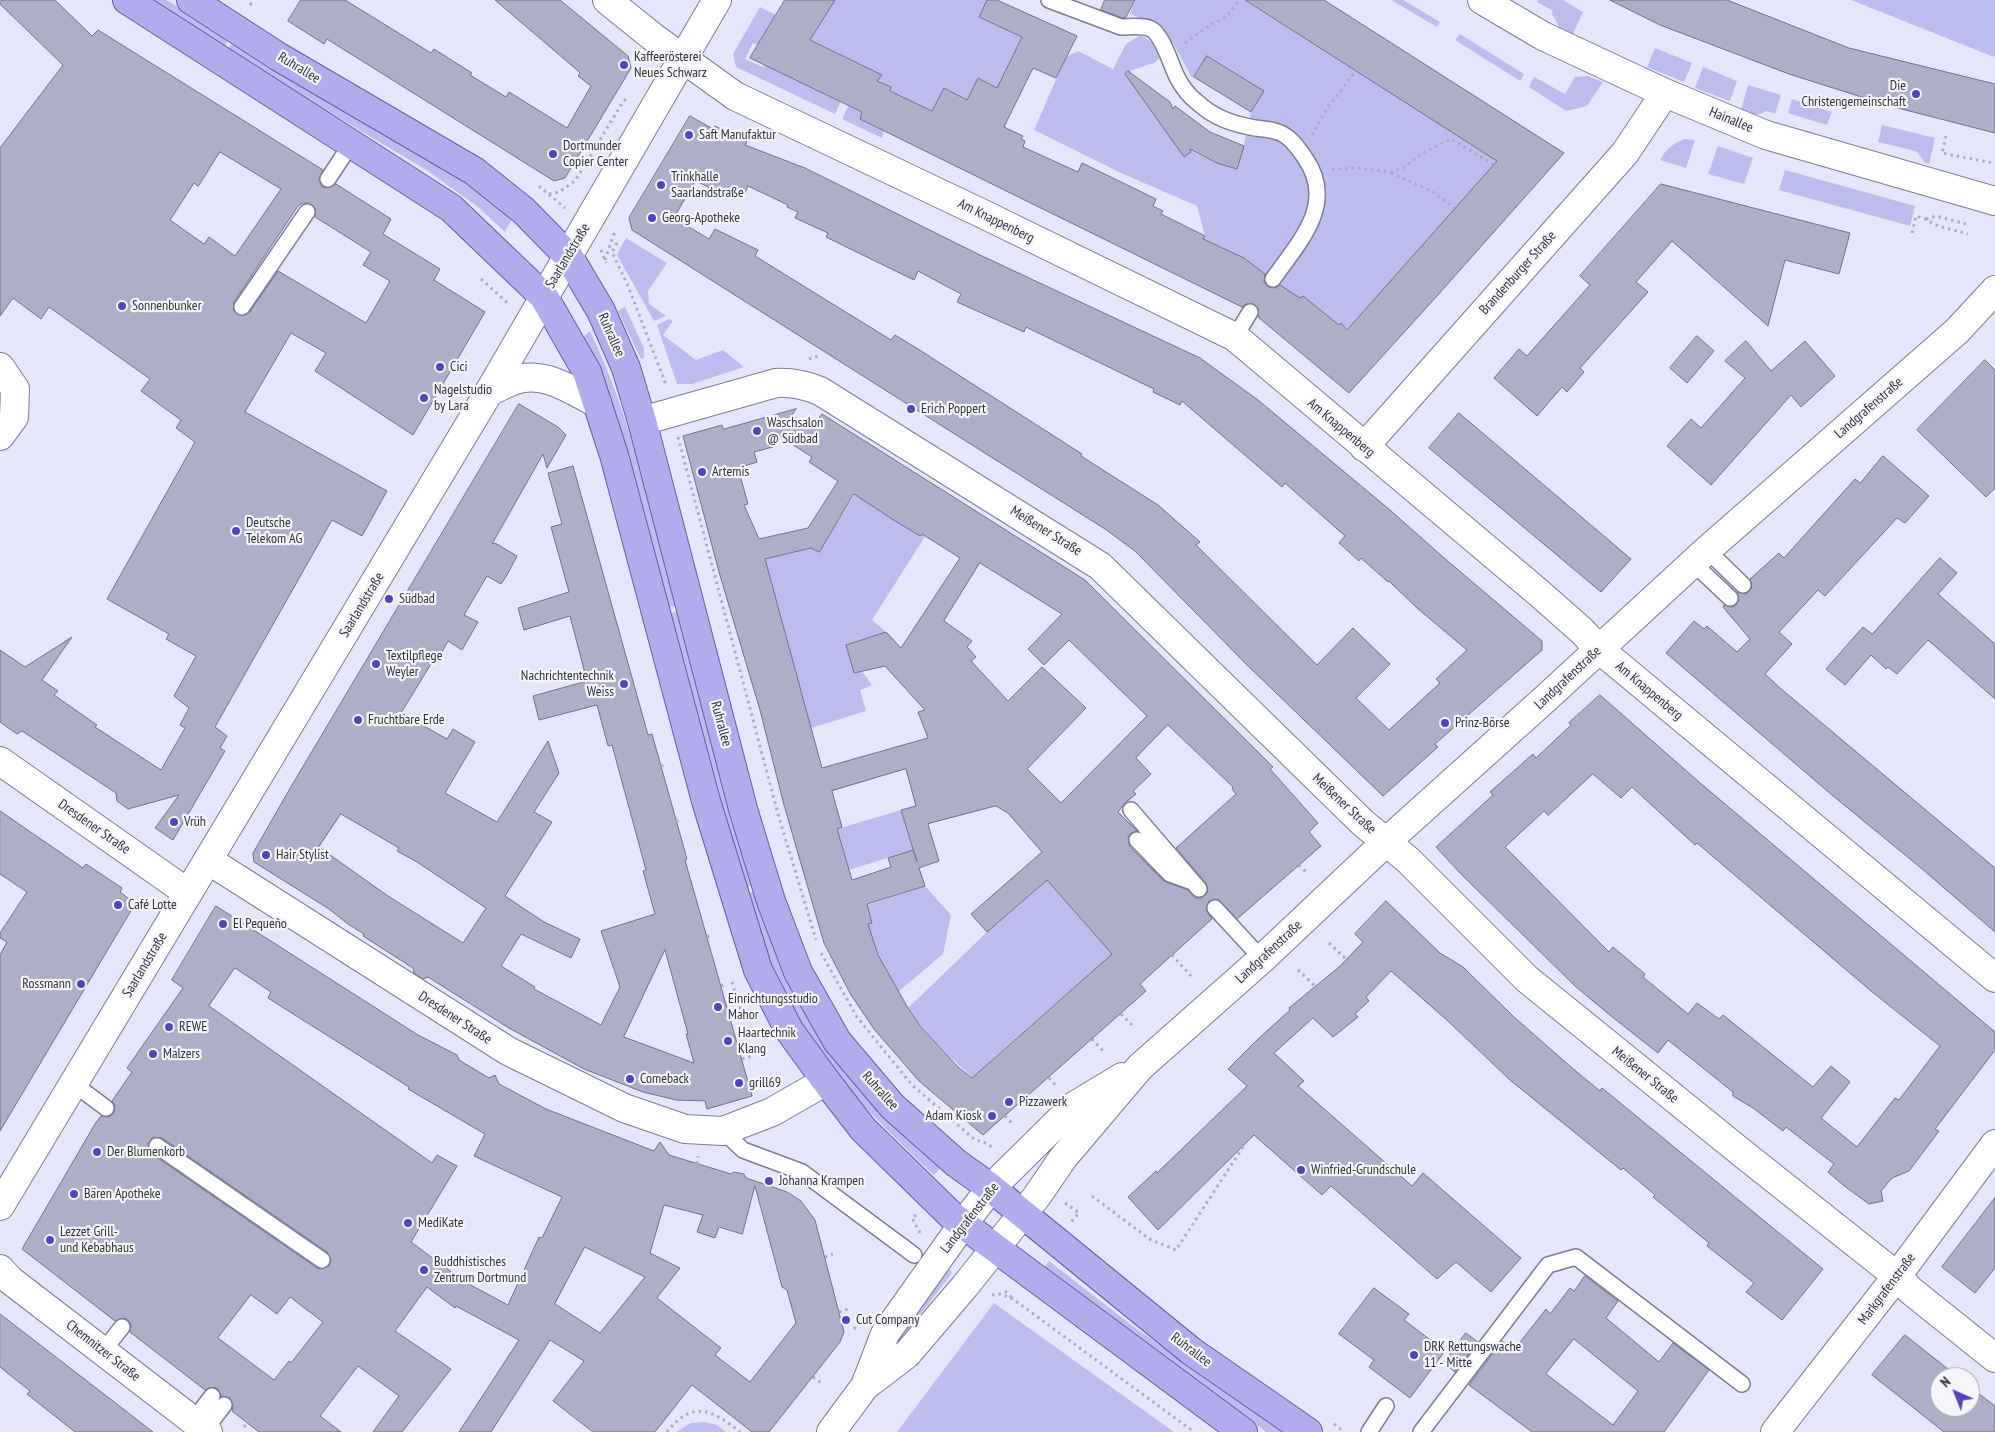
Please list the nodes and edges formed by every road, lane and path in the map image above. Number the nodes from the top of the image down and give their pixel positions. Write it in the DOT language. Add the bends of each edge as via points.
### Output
graph roads {
  1 [pos="127,0"];
  2 [pos="191,0"];
  3 [pos="254,0"];
  4 [pos="607,0"];
  5 [pos="716,0"];
  6 [pos="1049,0"];
  7 [pos="1240,0"];
  8 [pos="1482,0"];
  9 [pos="250,5"];
  10 [pos="1167,53"];
  11 [pos="683,59"];
  12 [pos="1356,71"];
  13 [pos="1665,93"];
  14 [pos="629,97"];
  15 [pos="1946,136"];
  16 [pos="351,144"];
  17 [pos="1302,153"];
  18 [pos="1993,163"];
  19 [pos="1494,165"];
  20 [pos="1390,172"];
  21 [pos="1312,174"];
  22 [pos="328,179"];
  23 [pos="539,186"];
  24 [pos="549,194"];
  25 [pos="1995,200"];
  26 [pos="558,202"];
  27 [pos="1455,208"];
  28 [pos="307,212"];
  29 [pos="1925,219"];
  30 [pos="1970,225"];
  31 [pos="1912,233"];
  32 [pos="1968,234"];
  33 [pos="617,243"];
  34 [pos="569,257"];
  35 [pos="1273,279"];
  36 [pos="1995,290"];
  37 [pos="544,297"];
  38 [pos="242,307"];
  39 [pos="1250,312"];
  40 [pos="1235,337"];
  41 [pos="0,367"];
  42 [pos="489,392"];
  43 [pos="597,404"];
  44 [pos="673,412"];
  45 [pos="642,421"];
  46 [pos="0,436"];
  47 [pos="1364,447"];
  48 [pos="1700,556"];
  49 [pos="1743,585"];
  50 [pos="1730,598"];
  51 [pos="1599,649"];
  52 [pos="0,761"];
  53 [pos="1131,810"];
  54 [pos="1136,840"];
  55 [pos="1386,842"];
  56 [pos="208,860"];
  57 [pos="1300,865"];
  58 [pos="1308,873"];
  59 [pos="188,893"];
  60 [pos="1216,908"];
  61 [pos="712,935"];
  62 [pos="707,937"];
  63 [pos="1328,943"];
  64 [pos="818,945"];
  65 [pos="820,950"];
  66 [pos="1172,955"];
  67 [pos="1262,959"];
  68 [pos="1346,959"];
  69 [pos="1298,970"];
  70 [pos="1191,976"];
  71 [pos="1995,978"];
  72 [pos="726,984"];
  73 [pos="721,986"];
  74 [pos="1315,986"];
  75 [pos="1121,1014"];
  76 [pos="1134,1026"];
  77 [pos="1092,1039"];
  78 [pos="1104,1052"];
  79 [pos="753,1056"];
  80 [pos="742,1058"];
  81 [pos="1140,1067"];
  82 [pos="1049,1078"];
  83 [pos="826,1081"];
  84 [pos="74,1084"];
  85 [pos="1060,1091"];
  86 [pos="923,1101"];
  87 [pos="106,1108"];
  88 [pos="1005,1116"];
  89 [pos="1014,1125"];
  90 [pos="723,1131"];
  91 [pos="972,1143"];
  92 [pos="988,1144"];
  93 [pos="1245,1144"];
  94 [pos="1995,1144"];
  95 [pos="157,1146"];
  96 [pos="698,1156"];
  97 [pos="697,1164"];
  98 [pos="991,1188"];
  99 [pos="1092,1196"];
  100 [pos="0,1206"];
  101 [pos="1079,1213"];
  102 [pos="1022,1214"];
  103 [pos="1070,1223"];
  104 [pos="963,1224"];
  105 [pos="994,1248"];
  106 [pos="832,1254"];
  107 [pos="914,1255"];
  108 [pos="825,1257"];
  109 [pos="322,1260"];
  110 [pos="0,1269"];
  111 [pos="1897,1276"];
  112 [pos="1013,1299"];
  113 [pos="848,1309"];
  114 [pos="839,1312"];
  115 [pos="122,1326"];
  116 [pos="103,1351"];
  117 [pos="1995,1358"];
  118 [pos="813,1376"];
  119 [pos="823,1384"];
  120 [pos="1742,1384"];
  121 [pos="864,1386"];
  122 [pos="218,1400"];
  123 [pos="1386,1406"];
  124 [pos="247,1423"];
  125 [pos="244,1426"];
  126 [pos="202,1427"];
  127 [pos="839,1429"];
  128 [pos="667,1432"];
  129 [pos="740,1432"];
  130 [pos="1194,1432"];
  131 [pos="1243,1432"];
  132 [pos="1308,1432"];
  133 [pos="1369,1432"];
  134 [pos="1421,1432"];
  135 [pos="1775,1432"];
  1 -- 16 [label="main road"];
  2 -- 34 [label="main road, Ruhrallee" via="474,171 524,211"];
  3 -- 9 [label="path"];
  4 -- 11 [label="street, Am Knappenberg"];
  5 -- 11 [label="street, Saarlandstraße"];
  6 -- 10 [label="lane" via="1121,27 1152,29 1163,41"];
  7 -- 10 [label="path" via="1226,17"];
  8 -- 13 [label="street, Hainallee" via="1543,36"];
  10 -- 17 [label="lane" via="1179,80 1206,111 1227,122 1278,132 1296,144"];
  11 -- 34 [label="street, Saarlandstraße"];
  11 -- 40 [label="street, Am Knappenberg" via="735,96"];
  12 -- 17 [label="path" via="1328,107"];
  13 -- 25 [label="street, Hainallee" via="1781,140"];
  13 -- 47 [label="street, Brandenburger Straße" via="1625,152"];
  14 -- 24 [label="path" via="575,181 563,190"];
  15 -- 18 [label="path" via="1942,153"];
  16 -- 22 [label="lane"];
  16 -- 37 [label="main road" via="451,208"];
  17 -- 21 [label="lane"];
  19 -- 20 [label="path" via="1451,139 1422,153 1406,167"];
  20 -- 21 [label="path" via="1336,168"];
  20 -- 27 [label="path" via="1433,192"];
  21 -- 35 [label="lane" via="1319,193 1312,223"];
  23 -- 24 [label="path"];
  24 -- 26 [label="path"];
  28 -- 38 [label="lane"];
  29 -- 30 [label="path" via="1936,216"];
  29 -- 31 [label="path" via="1916,216"];
  29 -- 32 [label="path"];
  33 -- 44 [label="path" via="612,252 628,286"];
  34 -- 37 [label="street, Saarlandstraße"];
  34 -- 45 [label="main road, Ruhrallee" via="607,323 626,368"];
  36 -- 48 [label="street, Landgrafenstraße" via="1957,331"];
  37 -- 42 [label="street, Saarlandstraße"];
  37 -- 43 [label="main road" via="587,372"];
  39 -- 40 [label="lane"];
  40 -- 47 [label="street, Am Knappenberg"];
  41 -- 46 [label="street" via="14,390 14,417"];
  42 -- 43 [label="street" via="516,380 539,378 559,384"];
  42 -- 56 [label="street, Saarlandstraße"];
  43 -- 83 [label="main road" via="614,454 706,801 758,970 789,1030"];
  44 -- 45 [label="street, Meißener Straße"];
  44 -- 55 [label="street, Meißener Straße" via="776,382 799,383 820,391 1100,566"];
  44 -- 64 [label="path" via="778,814"];
  45 -- 98 [label="main road, Ruhrallee" via="743,809 771,901 798,972 845,1052 892,1106"];
  47 -- 51 [label="street, Am Knappenberg" via="1539,593"];
  48 -- 49 [label="lane"];
  48 -- 50 [label="lane"];
  48 -- 51 [label="street, Landgrafenstraße"];
  51 -- 55 [label="street, Landgrafenstraße"];
  51 -- 71 [label="street, Am Knappenberg"];
  52 -- 59 [label="street, Dresdener Straße"];
  53 -- 54 [label="lane" via="1196,886 1170,874"];
  55 -- 67 [label="street, Landgrafenstraße"];
  55 -- 111 [label="street, Meißener Straße" via="1408,860 1527,980"];
  56 -- 59 [label="street, Saarlandstraße"];
  56 -- 90 [label="street, Dresdener Straße" via="508,1051 624,1108 684,1128"];
  57 -- 58 [label="path"];
  59 -- 84 [label="street, Saarlandstraße"];
  60 -- 67 [label="lane"];
  61 -- 62 [label="path"];
  63 -- 68 [label="path"];
  65 -- 92 [label="path" via="857,1017 912,1085 974,1139"];
  66 -- 70 [label="path"];
  67 -- 81 [label="street, Landgrafenstraße"];
  69 -- 74 [label="path"];
  72 -- 73 [label="path"];
  75 -- 76 [label="path"];
  77 -- 78 [label="path"];
  79 -- 80 [label="path"];
  81 -- 98 [label="street, Landgrafenstraße" via="1074,1106"];
  81 -- 102 [label="street, Landgrafenstraße" via="1063,1158"];
  82 -- 85 [label="path"];
  83 -- 90 [label="street, Dresdener Straße" via="772,1112"];
  83 -- 104 [label="main road" via="863,1129"];
  84 -- 87 [label="lane"];
  84 -- 100 [label="street, Saarlandstraße"];
  86 -- 91 [label="path"];
  88 -- 89 [label="path"];
  90 -- 107 [label="lane" via="743,1150 802,1172"];
  93 -- 99 [label="path" via="1176,1250 1152,1240"];
  94 -- 111 [label="street, Markgrafenstraße"];
  95 -- 109 [label="lane"];
  96 -- 97 [label="path"];
  98 -- 102 [label="main road, Ruhrallee"];
  98 -- 104 [label="street, Landgrafenstraße"];
  101 -- 103 [label="path"];
  102 -- 105 [label="street, Landgrafenstraße"];
  102 -- 132 [label="main road, Ruhrallee" via="1191,1351"];
  104 -- 105 [label="main road"];
  104 -- 121 [label="street, Landgrafenstraße" via="885,1334"];
  105 -- 121 [label="street, Landgrafenstraße" via="907,1354"];
  105 -- 131 [label="main road"];
  106 -- 108 [label="path"];
  110 -- 116 [label="street, Chemnitzer Straße"];
  111 -- 117 [label="street, Meißener Straße"];
  111 -- 135 [label="street, Markgrafenstraße"];
  112 -- 130 [label="path"];
  113 -- 114 [label="path"];
  115 -- 116 [label="lane"];
  116 -- 126 [label="street, Chemnitzer Straße"];
  118 -- 119 [label="path"];
  120 -- 134 [label="lane" via="1576,1257 1548,1265"];
  121 -- 127 [label="street, Landgrafenstraße"];
  122 -- 126 [label="lane"];
  123 -- 133 [label="lane"];
  124 -- 125 [label="path"];
  128 -- 129 [label="path" via="691,1412 705,1410 721,1417"];
}
